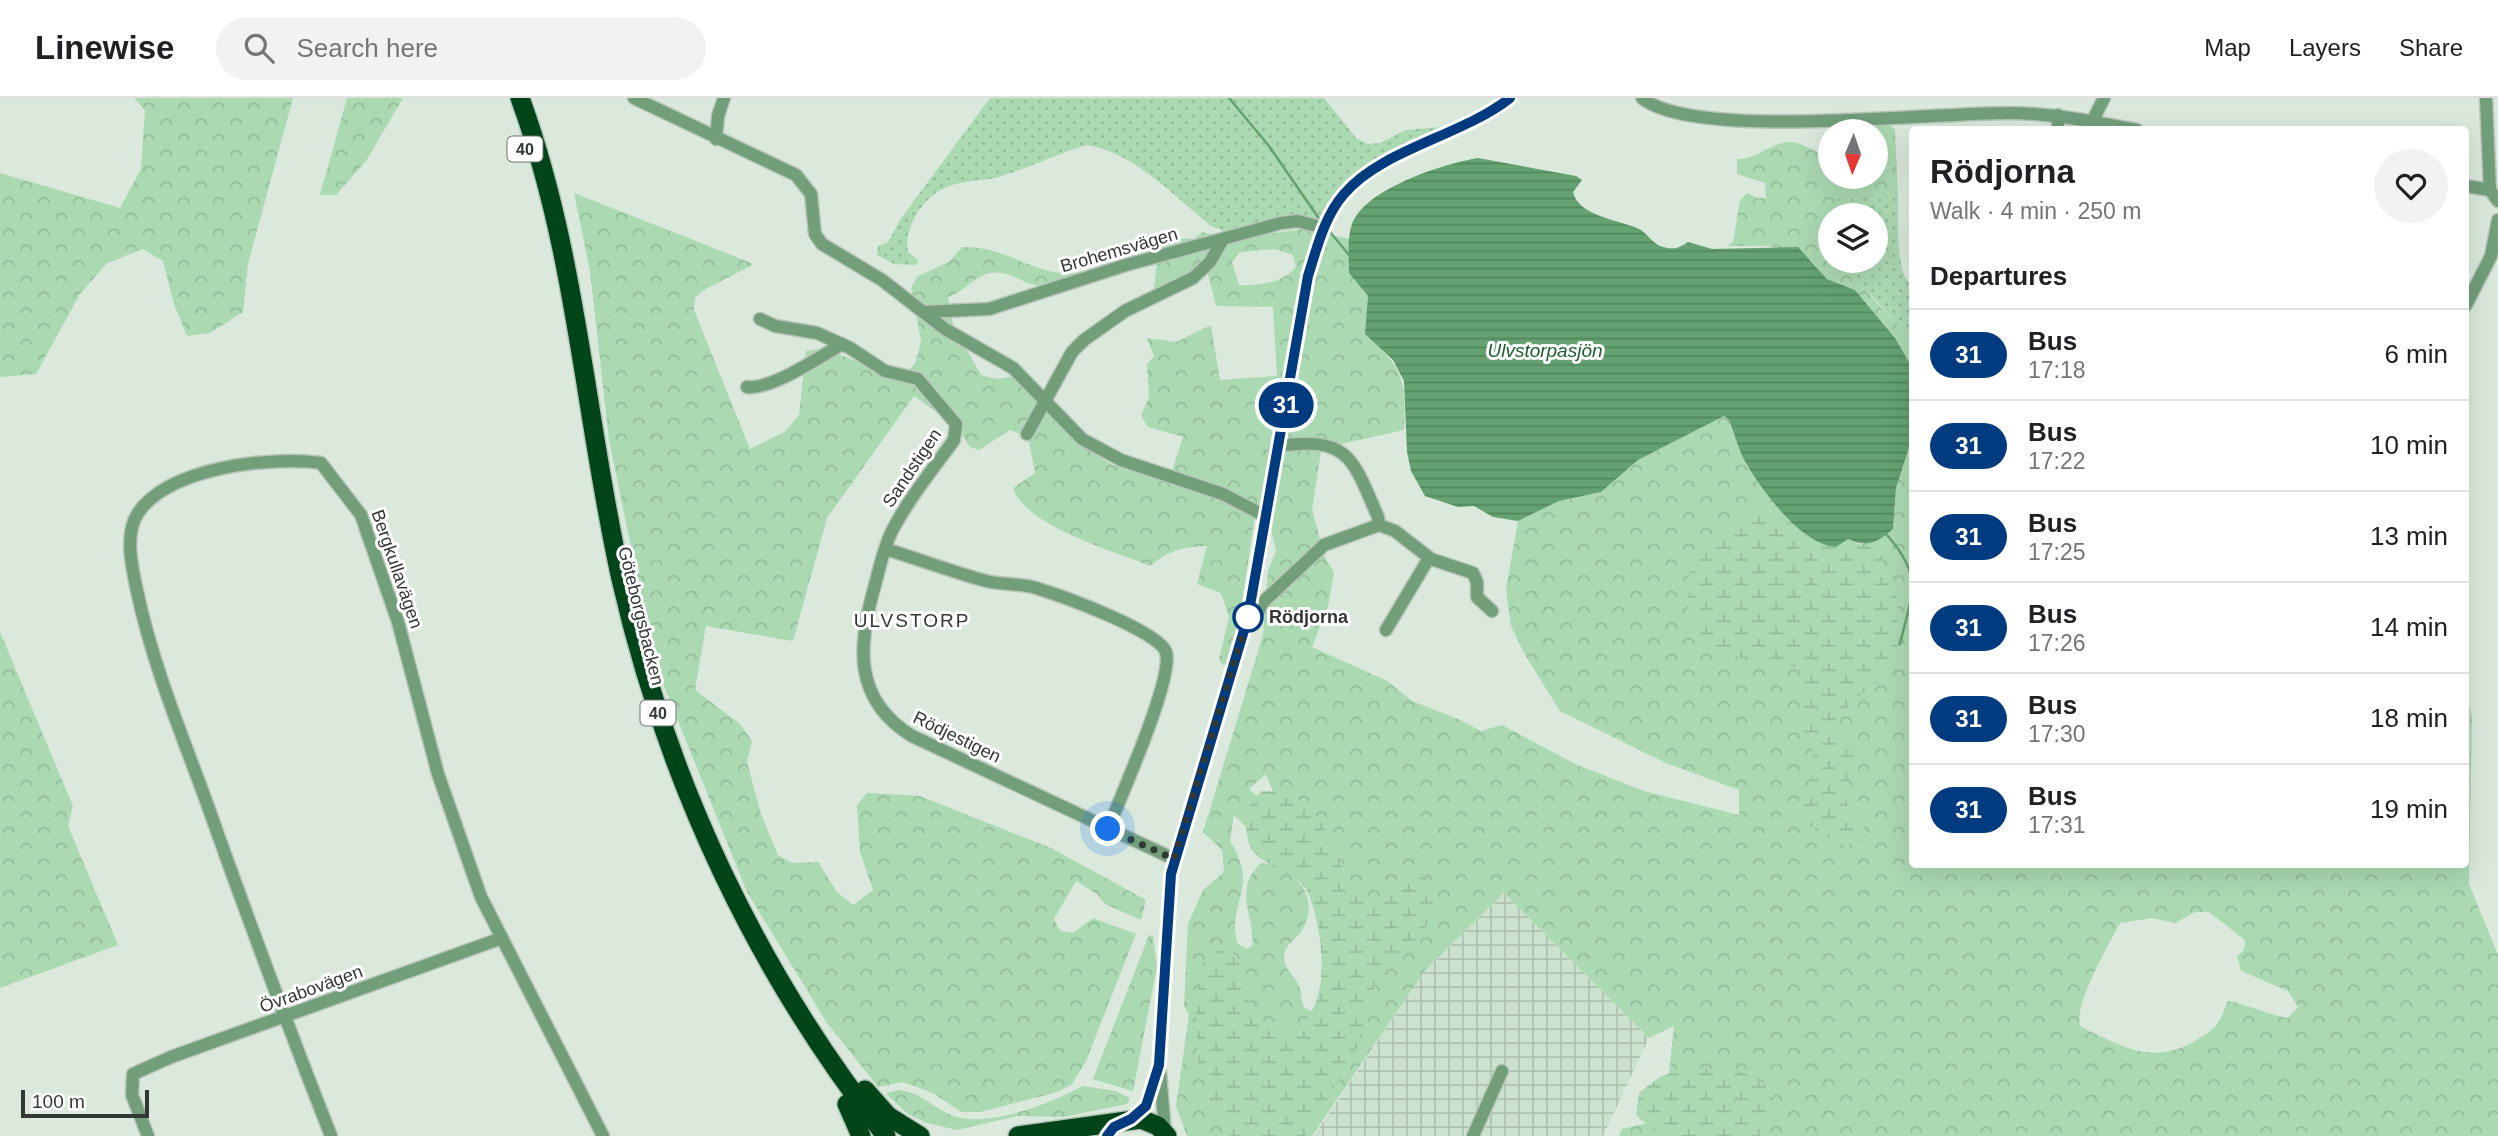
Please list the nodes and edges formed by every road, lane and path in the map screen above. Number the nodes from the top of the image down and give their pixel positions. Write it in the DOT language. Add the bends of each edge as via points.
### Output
graph roads {
  1 [pos="508,98"];
  2 [pos="520,98"];
  3 [pos="634,98"];
  4 [pos="724,98"];
  5 [pos="1510,98"];
  6 [pos="1642,98"];
  7 [pos="2104,98"];
  8 [pos="2486,98"];
  9 [pos="2058,115"];
  10 [pos="2092,122"];
  11 [pos="2058,126"];
  12 [pos="2114,126"];
  13 [pos="716,139"];
  14 [pos="2469,187"];
  15 [pos="2494,195"];
  16 [pos="2498,220"];
  17 [pos="1324,228"];
  18 [pos="1222,240"];
  19 [pos="2469,299"];
  20 [pos="923,312"];
  21 [pos="760,319"];
  22 [pos="842,344"];
  23 [pos="747,387"];
  24 [pos="1045,398"];
  25 [pos="1027,434"];
  26 [pos="1279,446"];
  27 [pos="1267,517"];
  28 [pos="1379,525"];
  29 [pos="884,549"];
  30 [pos="1429,558"];
  31 [pos="1250,610"];
  32 [pos="1492,611"];
  33 [pos="1386,630"];
  34 [pos="1108,829"];
  35 [pos="1174,859"];
  36 [pos="502,938"];
  37 [pos="286,1017"];
  38 [pos="814,1032"];
  39 [pos="1159,1065"];
  40 [pos="1502,1071"];
  41 [pos="847,1104"];
  42 [pos="1127,1120"];
  43 [pos="1166,1134"];
  44 [pos="148,1136"];
  45 [pos="331,1136"];
  46 [pos="603,1136"];
  47 [pos="861,1136"];
  48 [pos="870,1136"];
  49 [pos="886,1136"];
  50 [pos="920,1136"];
  51 [pos="1018,1136"];
  52 [pos="1107,1136"];
  53 [pos="1473,1136"];
  1 -- 41 [label="highway, Göteborgsbacken / 40" via="550,240 608,576 649,725 702,856 746,944"];
  2 -- 38 [label="highway, Göteborgsbacken / 40" via="562,238 618,565 648,682 677,767 717,861 759,944"];
  3 -- 13 [label="street"];
  4 -- 13 [label="street"];
  5 -- 17 [label="street" via="1469,125 1363,176 1345,193"];
  6 -- 9 [label="street" via="1686,116 1740,121 1972,113"];
  7 -- 10 [label="street"];
  8 -- 15 [label="street"];
  9 -- 10 [label="street"];
  9 -- 11 [label="street"];
  10 -- 12 [label="street"];
  13 -- 20 [label="street" via="796,175 811,194 815,234 821,244 882,280"];
  14 -- 15 [label="street"];
  16 -- 19 [label="street" via="2491,256"];
  17 -- 18 [label="street, Brohemsvägen" via="1298,220"];
  17 -- 26 [label="street" via="1308,276"];
  18 -- 20 [label="street, Brohemsvägen" via="989,309"];
  18 -- 24 [label="street" via="1210,262 1193,278 1125,311 1084,340"];
  20 -- 24 [label="street" via="1013,368"];
  21 -- 22 [label="street, Sandstigen"];
  22 -- 23 [label="street" via="782,377"];
  22 -- 29 [label="street, Sandstigen" via="885,371 918,379 956,424 954,440 904,511"];
  24 -- 25 [label="street"];
  24 -- 27 [label="street" via="1082,439 1101,451 1191,481"];
  26 -- 27 [label="street"];
  26 -- 28 [label="street" via="1315,442 1342,451 1351,459"];
  27 -- 31 [label="street"];
  28 -- 30 [label="street" via="1395,531"];
  28 -- 31 [label="street" via="1324,545 1263,602 1258,613"];
  29 -- 34 [label="street, Rödjestigen" via="861,653 869,688 888,718 912,736"];
  29 -- 34 [label="street" via="987,581 1037,588 1159,642 1166,653 1162,681"];
  30 -- 32 [label="street" via="1473,573 1477,597"];
  30 -- 33 [label="street"];
  31 -- 35 [label="street"];
  34 -- 35 [label="street, Rödjestigen"];
  35 -- 39 [label="street"];
  36 -- 37 [label="street, Övrabovägen"];
  36 -- 37 [label="street, Bergkullavägen" via="481,897 438,774 398,622 361,514 321,463 292,459 252,463 195,476 158,494 137,514 130,546 137,592 169,704"];
  36 -- 46 [label="street, Bergkullavägen"];
  37 -- 44 [label="street, Övrabovägen" via="133,1074 132,1095"];
  37 -- 45 [label="street, Bergkullavägen"];
  38 -- 49 [label="highway, 40"];
  38 -- 50 [label="highway" via="888,1116"];
  39 -- 42 [label="street" via="1146,1106"];
  39 -- 43 [label="street"];
  40 -- 53 [label="street"];
  41 -- 47 [label="highway"];
  41 -- 48 [label="highway, 40"];
  42 -- 43 [label="highway" via="1150,1121"];
  42 -- 51 [label="highway"];
  42 -- 52 [label="highway"];
}
